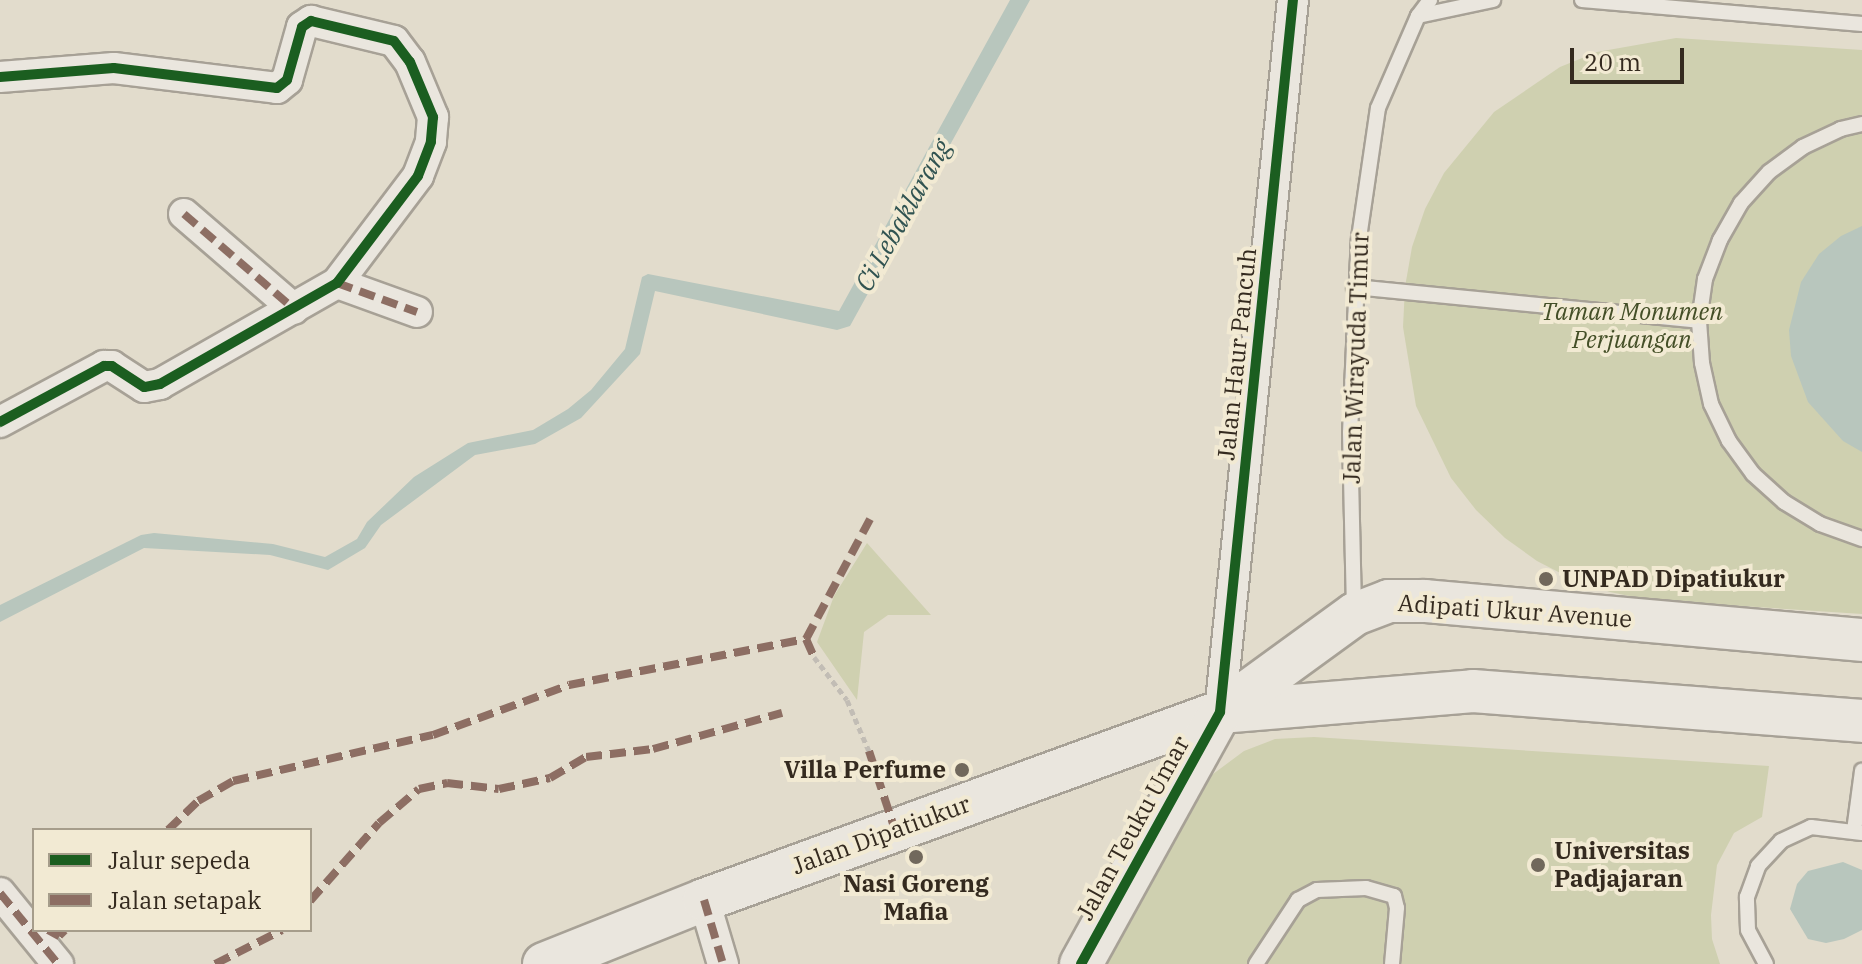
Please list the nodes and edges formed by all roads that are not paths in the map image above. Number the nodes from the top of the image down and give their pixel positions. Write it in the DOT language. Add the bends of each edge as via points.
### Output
graph roads {
  1 [pos="1293,0"];
  2 [pos="1430,0"];
  3 [pos="1493,0"];
  4 [pos="1582,0"];
  5 [pos="1418,16"];
  6 [pos="1862,24"];
  7 [pos="0,77"];
  8 [pos="1862,124"];
  9 [pos="184,214"];
  10 [pos="337,283"];
  11 [pos="1354,287"];
  12 [pos="294,309"];
  13 [pos="417,312"];
  14 [pos="1699,321"];
  15 [pos="0,422"];
  16 [pos="1862,539"];
  17 [pos="1355,614"];
  18 [pos="1862,640"];
  19 [pos="1220,712"];
  20 [pos="1862,721"];
  21 [pos="1862,771"];
  22 [pos="1858,832"];
  23 [pos="0,893"];
  24 [pos="704,900"];
  25 [pos="10,924"];
  26 [pos="58,964"];
  27 [pos="544,964"];
  28 [pos="723,964"];
  29 [pos="1081,964"];
  30 [pos="1256,964"];
  31 [pos="1392,964"];
  32 [pos="1766,964"];
  1 -- 19 [label="street, Jalan Haur Pancuh"];
  2 -- 5 [label="lane, Jalan Wirayuda Timur"];
  3 -- 5 [label="lane"];
  4 -- 6 [label="lane"];
  5 -- 11 [label="lane, Jalan Wirayuda Timur" via="1378,108"];
  7 -- 10 [label="street" via="114,68 277,88 287,80 302,27 311,21 394,41 429,100 431,142 418,176"];
  8 -- 14 [label="lane" via="1803,147 1769,172 1741,203 1705,279"];
  9 -- 12 [label="street"];
  10 -- 12 [label="street"];
  10 -- 13 [label="street"];
  11 -- 14 [label="lane"];
  11 -- 17 [label="lane, Jalan Wirayuda Timur" via="1350,433"];
  12 -- 15 [label="street" via="160,384 144,387 104,366"];
  14 -- 16 [label="lane" via="1711,404 1753,474 1820,524"];
  17 -- 18 [label="main road, Adipati Ukur Avenue" via="1389,601 1425,601"];
  17 -- 19 [label="main road, Adipati Ukur Avenue"];
  19 -- 20 [label="main road" via="1473,691"];
  19 -- 24 [label="main road, Jalan Dipatiukur"];
  19 -- 29 [label="main road, Jalan Teuku Umar"];
  21 -- 22 [label="lane"];
  22 -- 32 [label="lane" via="1811,827 1781,841 1758,866 1747,897 1748,930"];
  23 -- 25 [label="street"];
  24 -- 27 [label="main road, Jalan Dipatiukur"];
  24 -- 28 [label="street"];
  25 -- 26 [label="street"];
  30 -- 31 [label="lane" via="1298,900 1317,890 1366,888 1394,896"];
}
